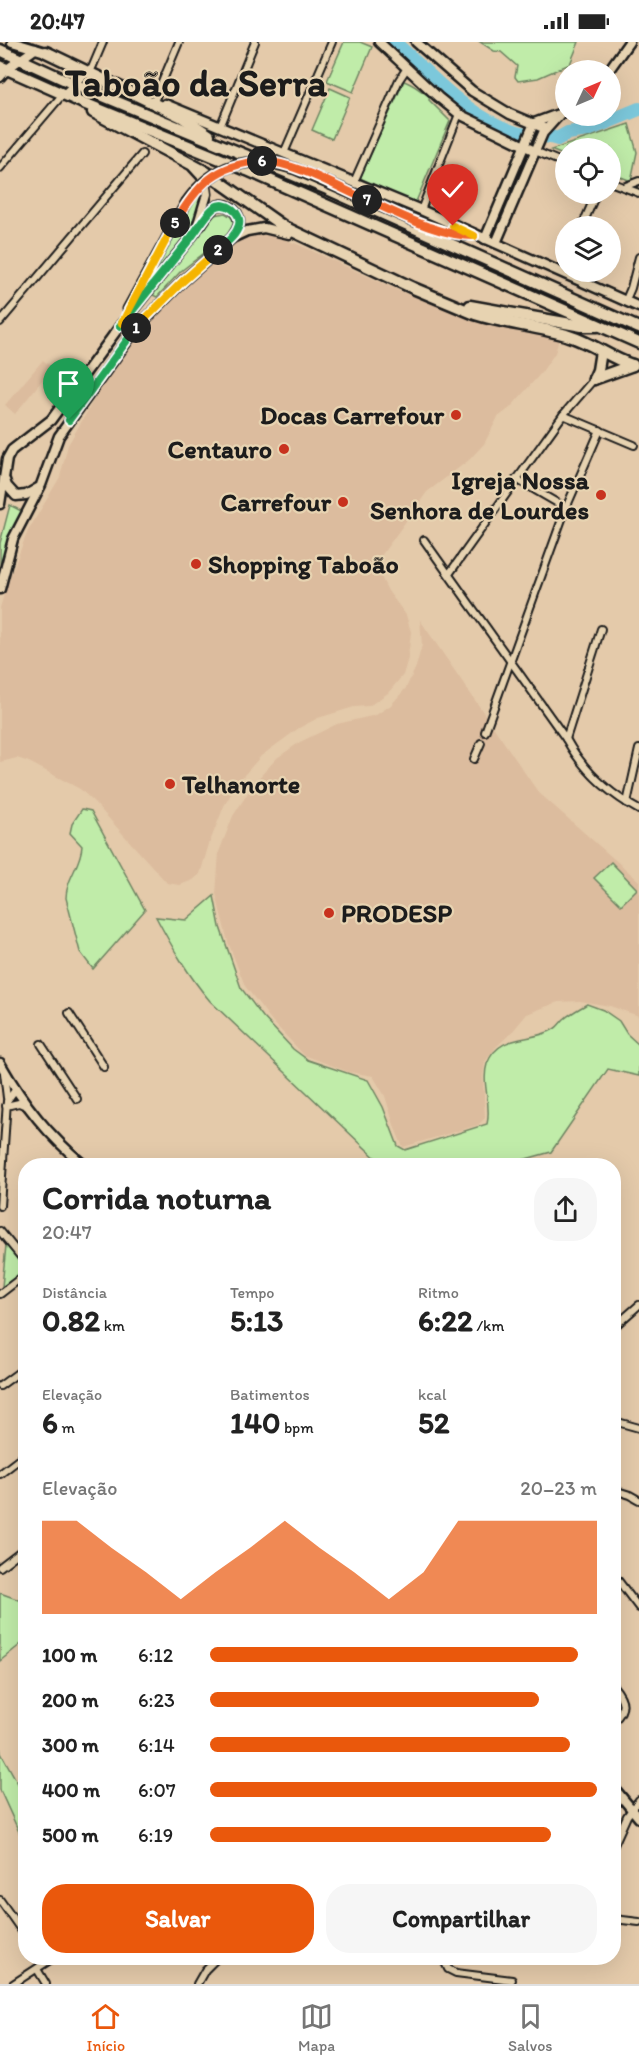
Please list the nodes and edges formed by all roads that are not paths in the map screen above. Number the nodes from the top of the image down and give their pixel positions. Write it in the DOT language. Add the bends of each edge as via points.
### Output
graph roads {
  1 [pos="12,42"];
  2 [pos="104,42"];
  3 [pos="179,42"];
  4 [pos="255,42"];
  5 [pos="332,42"];
  6 [pos="379,42"];
  7 [pos="416,42"];
  8 [pos="629,42"];
  9 [pos="35,49"];
  10 [pos="0,50"];
  11 [pos="46,52"];
  12 [pos="20,60"];
  13 [pos="616,60"];
  14 [pos="407,68"];
  15 [pos="2,71"];
  16 [pos="90,71"];
  17 [pos="74,84"];
  18 [pos="63,94"];
  19 [pos="155,99"];
  20 [pos="81,102"];
  21 [pos="459,114"];
  22 [pos="555,116"];
  23 [pos="555,120"];
  24 [pos="533,126"];
  25 [pos="220,128"];
  26 [pos="543,131"];
  27 [pos="526,145"];
  28 [pos="224,146"];
  29 [pos="536,149"];
  30 [pos="284,153"];
  31 [pos="142,154"];
  32 [pos="555,158"];
  33 [pos="190,165"];
  34 [pos="0,168"];
  35 [pos="639,181"];
  36 [pos="354,182"];
  37 [pos="623,186"];
  38 [pos="639,193"];
  39 [pos="501,201"];
  40 [pos="512,206"];
  41 [pos="421,210"];
  42 [pos="497,212"];
  43 [pos="507,217"];
  44 [pos="196,231"];
  45 [pos="475,236"];
  46 [pos="232,238"];
  47 [pos="485,239"];
  48 [pos="312,242"];
  49 [pos="496,243"];
  50 [pos="639,257"];
  51 [pos="555,268"];
  52 [pos="584,282"];
  53 [pos="449,302"];
  54 [pos="625,302"];
  55 [pos="639,307"];
  56 [pos="0,322"];
  57 [pos="120,326"];
  58 [pos="602,327"];
  59 [pos="639,328"];
  60 [pos="639,343"];
  61 [pos="601,351"];
  62 [pos="636,364"];
  63 [pos="594,379"];
  64 [pos="563,415"];
  65 [pos="600,430"];
  66 [pos="634,445"];
  67 [pos="4,476"];
  68 [pos="516,479"];
  69 [pos="41,485"];
  70 [pos="0,504"];
  71 [pos="566,508"];
  72 [pos="424,540"];
  73 [pos="449,574"];
  74 [pos="0,589"];
  75 [pos="602,629"];
  76 [pos="511,662"];
  77 [pos="485,732"];
  78 [pos="566,739"];
  79 [pos="481,743"];
  80 [pos="639,749"];
  81 [pos="474,759"];
  82 [pos="627,803"];
  83 [pos="639,810"];
  84 [pos="69,1012"];
  85 [pos="41,1044"];
  86 [pos="2,1066"];
  87 [pos="104,1067"];
  88 [pos="15,1090"];
  89 [pos="77,1098"];
  90 [pos="7,1103"];
  91 [pos="26,1106"];
  92 [pos="76,1158"];
  93 [pos="0,1206"];
  94 [pos="0,1231"];
  95 [pos="18,1253"];
  96 [pos="18,1281"];
  97 [pos="0,1294"];
  98 [pos="639,1305"];
  99 [pos="621,1322"];
  100 [pos="18,1373"];
  101 [pos="0,1386"];
  102 [pos="621,1423"];
  103 [pos="639,1428"];
  104 [pos="18,1460"];
  105 [pos="0,1474"];
  106 [pos="621,1493"];
  107 [pos="638,1499"];
  108 [pos="18,1553"];
  109 [pos="0,1568"];
  110 [pos="621,1584"];
  111 [pos="639,1608"];
  112 [pos="621,1695"];
  113 [pos="621,1713"];
  114 [pos="621,1796"];
  115 [pos="639,1800"];
  116 [pos="632,1808"];
  117 [pos="639,1818"];
  118 [pos="621,1831"];
  119 [pos="0,1900"];
  120 [pos="621,1920"];
  121 [pos="639,1922"];
  122 [pos="18,1926"];
  123 [pos="43,1965"];
  124 [pos="210,1965"];
  125 [pos="446,1965"];
  126 [pos="37,1969"];
  127 [pos="512,1980"];
  128 [pos="13,1984"];
  129 [pos="46,1984"];
  130 [pos="197,1984"];
  1 -- 9 [label="main road"];
  2 -- 16 [label="street"];
  3 -- 19 [label="street"];
  4 -- 25 [label="street"];
  5 -- 30 [label="street"];
  6 -- 14 [label="main road"];
  7 -- 24 [label="main road" via="472,91"];
  8 -- 13 [label="main road"];
  9 -- 11 [label="main road"];
  9 -- 12 [label="main road"];
  10 -- 12 [label="highway"];
  11 -- 16 [label="highway"];
  12 -- 15 [label="main road"];
  12 -- 17 [label="highway"];
  14 -- 21 [label="main road"];
  14 -- 36 [label="street"];
  15 -- 18 [label="highway"];
  16 -- 17 [label="street"];
  16 -- 19 [label="main road"];
  16 -- 28 [label="highway" via="182,117"];
  17 -- 18 [label="street"];
  17 -- 28 [label="highway"];
  18 -- 20 [label="highway"];
  18 -- 34 [label="street"];
  19 -- 25 [label="main road"];
  20 -- 33 [label="highway" via="104,119"];
  20 -- 58 [label="highway" via="247,170"];
  21 -- 27 [label="main road"];
  21 -- 41 [label="street"];
  22 -- 24 [label="main road"];
  23 -- 26 [label="main road"];
  24 -- 26 [label="main road"];
  24 -- 27 [label="main road"];
  25 -- 30 [label="main road"];
  26 -- 29 [label="main road"];
  27 -- 29 [label="main road"];
  27 -- 39 [label="main road"];
  28 -- 59 [label="highway"];
  29 -- 32 [label="street"];
  29 -- 40 [label="main road"];
  30 -- 36 [label="main road"];
  31 -- 56 [label="street"];
  33 -- 44 [label="main road" via="205,180 207,190"];
  33 -- 48 [label="highway" via="206,172 273,221"];
  35 -- 37 [label="street"];
  36 -- 41 [label="main road"];
  37 -- 38 [label="street"];
  39 -- 40 [label="main road" via="505,208"];
  39 -- 42 [label="main road"];
  40 -- 43 [label="main road"];
  41 -- 45 [label="main road"];
  42 -- 43 [label="main road"];
  42 -- 47 [label="main road"];
  43 -- 49 [label="main road"];
  44 -- 46 [label="main road" via="213,208 223,205 231,207 239,219"];
  44 -- 57 [label="main road"];
  45 -- 47 [label="main road"];
  45 -- 57 [label="main road, bridge" via="417,222 277,162 246,162 223,170 198,188 186,203"];
  46 -- 48 [label="main road" via="264,228"];
  46 -- 69 [label="main road" via="136,329 59,436"];
  47 -- 49 [label="main road"];
  48 -- 53 [label="highway"];
  49 -- 51 [label="main road"];
  50 -- 54 [label="street"];
  52 -- 54 [label="main road"];
  53 -- 58 [label="highway"];
  53 -- 61 [label="highway" via="494,320 571,336"];
  54 -- 55 [label="main road"];
  57 -- 67 [label="main road" via="51,420 12,450"];
  58 -- 60 [label="highway"];
  61 -- 62 [label="highway"];
  61 -- 63 [label="highway"];
  62 -- 63 [label="highway"];
  63 -- 64 [label="street"];
  64 -- 65 [label="street"];
  64 -- 68 [label="street"];
  65 -- 66 [label="street"];
  65 -- 71 [label="street"];
  67 -- 69 [label="main road" via="16,496 26,495"];
  67 -- 70 [label="main road"];
  68 -- 71 [label="street"];
  68 -- 73 [label="street"];
  69 -- 74 [label="main road" via="13,539"];
  71 -- 76 [label="street"];
  72 -- 73 [label="street"];
  73 -- 76 [label="street"];
  75 -- 78 [label="street"];
  76 -- 77 [label="street"];
  76 -- 78 [label="street"];
  78 -- 82 [label="street" via="592,776"];
  79 -- 81 [label="street"];
  80 -- 82 [label="street"];
  82 -- 83 [label="street"];
  84 -- 87 [label="street"];
  85 -- 89 [label="street"];
  86 -- 88 [label="main road"];
  86 -- 90 [label="street"];
  88 -- 90 [label="street"];
  88 -- 91 [label="main road"];
  90 -- 91 [label="street"];
  90 -- 93 [label="street"];
  91 -- 92 [label="main road"];
  94 -- 95 [label="street"];
  96 -- 97 [label="street"];
  98 -- 99 [label="street"];
  100 -- 101 [label="street"];
  102 -- 103 [label="street"];
  104 -- 105 [label="street"];
  106 -- 107 [label="street"];
  108 -- 109 [label="street"];
  110 -- 111 [label="street"];
  112 -- 113 [label="street"];
  114 -- 116 [label="main road"];
  115 -- 116 [label="street"];
  116 -- 117 [label="main road"];
  116 -- 118 [label="street"];
  119 -- 122 [label="street"];
  120 -- 121 [label="street"];
  123 -- 126 [label="street"];
  124 -- 130 [label="street"];
  125 -- 127 [label="street" via="456,1973"];
  126 -- 128 [label="street"];
  126 -- 129 [label="street"];
}
